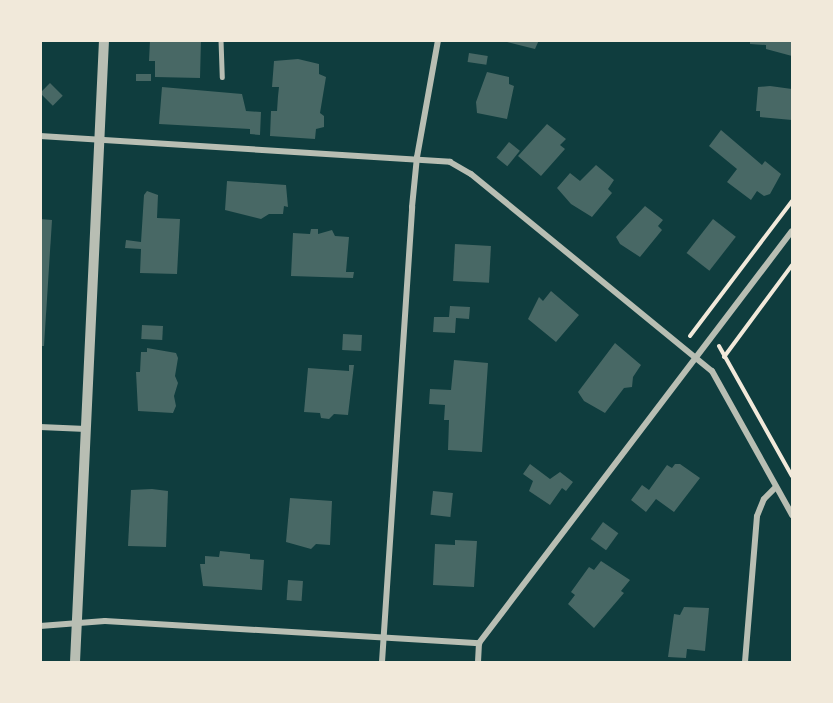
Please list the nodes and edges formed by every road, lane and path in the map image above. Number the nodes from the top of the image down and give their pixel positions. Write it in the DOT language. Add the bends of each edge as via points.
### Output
graph roads {
  1 [pos="104,40"];
  2 [pos="221,40"];
  3 [pos="438,40"];
  4 [pos="222,77"];
  5 [pos="40,136"];
  6 [pos="101,141"];
  7 [pos="417,158"];
  8 [pos="792,201"];
  9 [pos="792,231"];
  10 [pos="792,265"];
  11 [pos="689,336"];
  12 [pos="713,338"];
  13 [pos="725,355"];
  14 [pos="698,358"];
  15 [pos="712,371"];
  16 [pos="40,427"];
  17 [pos="86,429"];
  18 [pos="792,476"];
  19 [pos="776,487"];
  20 [pos="792,515"];
  21 [pos="77,623"];
  22 [pos="40,626"];
  23 [pos="384,638"];
  24 [pos="479,643"];
  25 [pos="75,663"];
  26 [pos="382,663"];
  27 [pos="478,663"];
  28 [pos="745,663"];
  1 -- 6 [label="street"];
  2 -- 4 [label="lane"];
  3 -- 7 [label="street"];
  5 -- 6 [label="street"];
  6 -- 7 [label="street"];
  6 -- 17 [label="street"];
  7 -- 14 [label="street" via="445,159 471,174"];
  7 -- 23 [label="street"];
  8 -- 11 [label="path"];
  9 -- 12 [label="street"];
  10 -- 13 [label="path"];
  12 -- 13 [label="path"];
  12 -- 14 [label="street"];
  13 -- 15 [label="path"];
  13 -- 18 [label="path"];
  14 -- 15 [label="street"];
  14 -- 24 [label="street"];
  15 -- 19 [label="street"];
  16 -- 17 [label="street"];
  17 -- 21 [label="street"];
  19 -- 20 [label="street"];
  19 -- 28 [label="street" via="764,499 757,516"];
  21 -- 22 [label="street"];
  21 -- 23 [label="street" via="105,621"];
  21 -- 25 [label="street"];
  23 -- 24 [label="street"];
  23 -- 26 [label="street"];
  24 -- 27 [label="street"];
}
